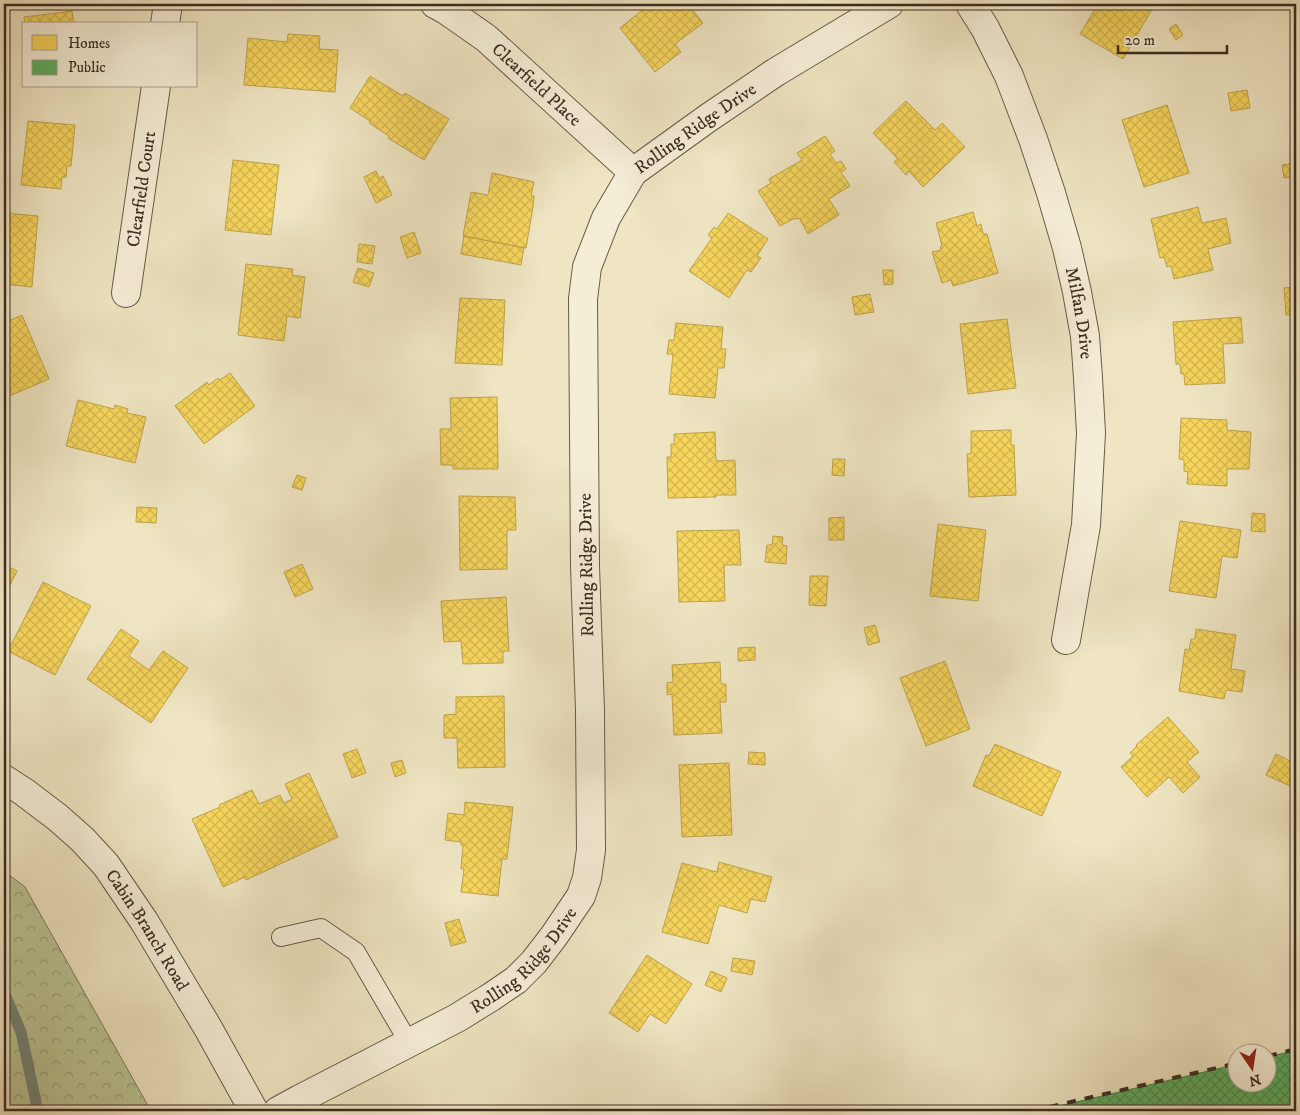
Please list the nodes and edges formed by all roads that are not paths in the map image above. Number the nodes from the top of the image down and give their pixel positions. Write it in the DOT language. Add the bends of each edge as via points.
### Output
graph roads {
  1 [pos="168,4"];
  2 [pos="435,4"];
  3 [pos="889,4"];
  4 [pos="970,4"];
  5 [pos="165,22"];
  6 [pos="156,88"];
  7 [pos="633,172"];
  8 [pos="126,293"];
  9 [pos="1066,640"];
  10 [pos="4,779"];
  11 [pos="280,937"];
  12 [pos="408,1043"];
  13 [pos="254,1111"];
  14 [pos="278,1111"];
  1 -- 5 [label="street"];
  2 -- 7 [label="street, Clearfield Place" via="486,38"];
  3 -- 7 [label="street, Rolling Ridge Drive" via="776,72"];
  4 -- 9 [label="street, Milfan Drive" via="1009,76 1052,193 1085,336 1091,433 1086,525"];
  6 -- 8 [label="street, Clearfield Court"];
  7 -- 12 [label="street, Rolling Ridge Drive" via="606,218 587,268 583,299 585,566 590,711 587,878 581,896 554,936 516,980 457,1018"];
  10 -- 13 [label="street, Cabin Branch Road" via="57,817 106,865 144,921"];
  11 -- 12 [label="lane" via="321,928 356,952"];
  12 -- 14 [label="street, Rolling Ridge Drive"];
}
